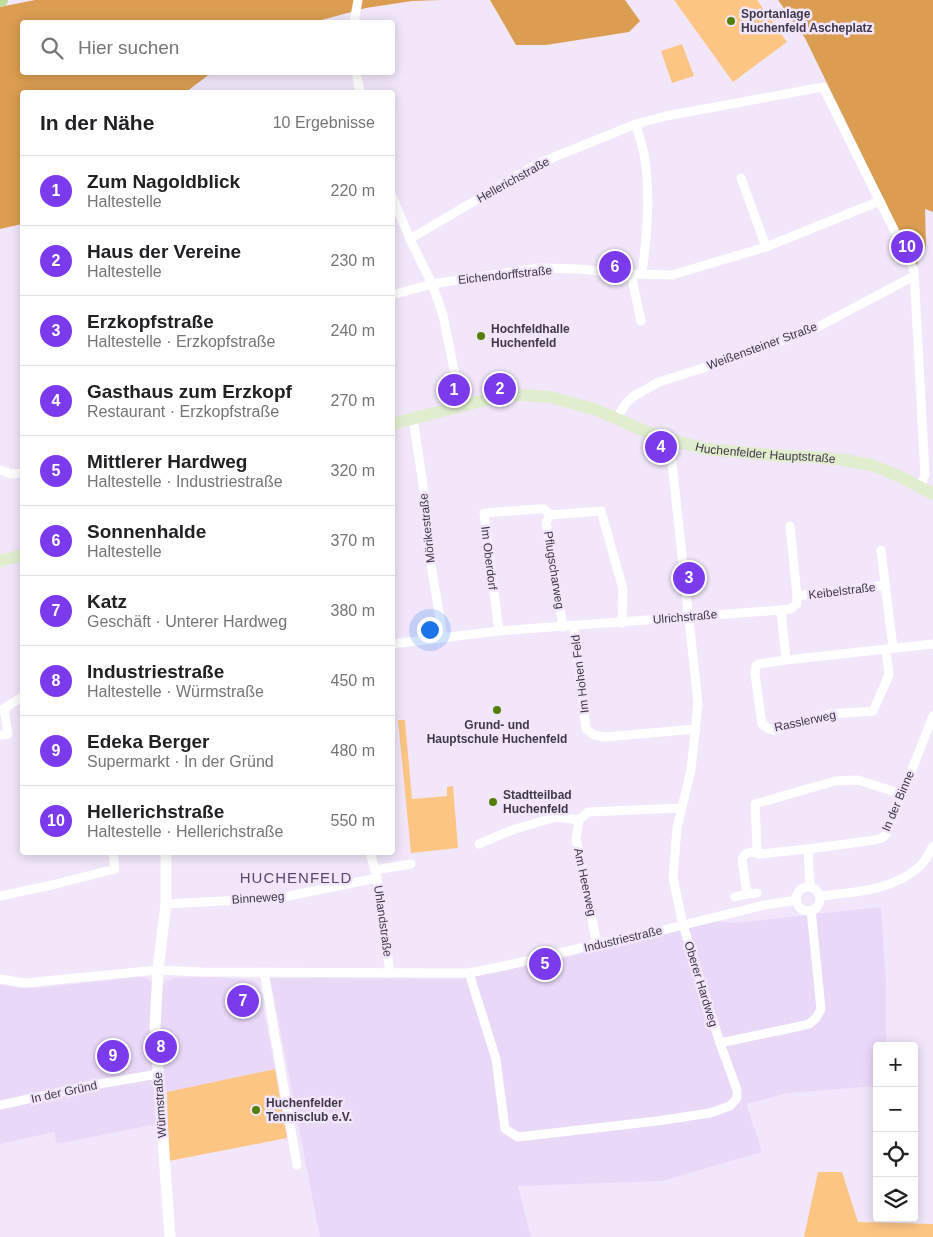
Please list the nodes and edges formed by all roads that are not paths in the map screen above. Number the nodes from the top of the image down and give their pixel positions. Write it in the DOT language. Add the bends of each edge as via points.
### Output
graph roads {
  1 [pos="358,0"];
  2 [pos="354,20"];
  3 [pos="357,75"];
  4 [pos="360,90"];
  5 [pos="636,124"];
  6 [pos="741,178"];
  7 [pos="880,201"];
  8 [pos="395,203"];
  9 [pos="410,238"];
  10 [pos="766,248"];
  11 [pos="631,274"];
  12 [pos="642,274"];
  13 [pos="914,276"];
  14 [pos="432,284"];
  15 [pos="395,294"];
  16 [pos="641,321"];
  17 [pos="461,405"];
  18 [pos="413,418"];
  19 [pos="616,419"];
  20 [pos="395,423"];
  21 [pos="671,440"];
  22 [pos="0,470"];
  23 [pos="20,473"];
  24 [pos="920,487"];
  25 [pos="933,494"];
  26 [pos="551,515"];
  27 [pos="790,526"];
  28 [pos="881,550"];
  29 [pos="20,555"];
  30 [pos="0,561"];
  31 [pos="886,585"];
  32 [pos="797,596"];
  33 [pos="781,610"];
  34 [pos="688,616"];
  35 [pos="622,623"];
  36 [pos="574,626"];
  37 [pos="563,627"];
  38 [pos="499,631"];
  39 [pos="443,637"];
  40 [pos="395,644"];
  41 [pos="933,644"];
  42 [pos="890,648"];
  43 [pos="786,660"];
  44 [pos="20,698"];
  45 [pos="2,710"];
  46 [pos="933,716"];
  47 [pos="696,729"];
  48 [pos="0,735"];
  49 [pos="902,794"];
  50 [pos="682,808"];
  51 [pos="579,820"];
  52 [pos="479,844"];
  53 [pos="933,846"];
  54 [pos="808,849"];
  55 [pos="759,854"];
  56 [pos="113,855"];
  57 [pos="166,855"];
  58 [pos="371,855"];
  59 [pos="411,864"];
  60 [pos="376,874"];
  61 [pos="810,887"];
  62 [pos="757,893"];
  63 [pos="747,894"];
  64 [pos="0,896"];
  65 [pos="820,896"];
  66 [pos="735,897"];
  67 [pos="796,900"];
  68 [pos="166,904"];
  69 [pos="811,910"];
  70 [pos="683,925"];
  71 [pos="597,944"];
  72 [pos="158,970"];
  73 [pos="264,972"];
  74 [pos="469,972"];
  75 [pos="390,973"];
  76 [pos="0,979"];
  77 [pos="720,1043"];
  78 [pos="158,1074"];
  79 [pos="0,1105"];
  80 [pos="297,1165"];
  81 [pos="170,1237"];
  1 -- 2 [label="street"];
  3 -- 4 [label="street"];
  5 -- 7 [label="street, Hellerichstraße" via="823,87"];
  5 -- 9 [label="street, Hellerichstraße" via="536,164"];
  5 -- 12 [label="street" via="644,152 648,188"];
  6 -- 10 [label="street"];
  7 -- 10 [label="street, Eichendorffstraße"];
  7 -- 13 [label="street, Hellerichstraße"];
  8 -- 9 [label="street"];
  9 -- 14 [label="street"];
  10 -- 12 [label="street, Eichendorffstraße" via="672,275"];
  11 -- 12 [label="street, Eichendorffstraße"];
  11 -- 14 [label="street, Eichendorffstraße" via="538,268"];
  11 -- 16 [label="street"];
  13 -- 19 [label="street, Weißensteiner Straße" via="816,328 659,382 627,402"];
  13 -- 24 [label="street, Hellerichstraße" via="925,475"];
  14 -- 15 [label="street, Eichendorffstraße"];
  14 -- 17 [label="street" via="443,315"];
  17 -- 18 [label="main road, Huchenfelder Hauptstraße"];
  17 -- 19 [label="main road, Huchenfelder Hauptstraße" via="520,395 550,398 597,410"];
  18 -- 20 [label="main road, Huchenfelder Hauptstraße"];
  18 -- 39 [label="street, Mörikestraße" via="426,504 427,540"];
  19 -- 21 [label="main road, Huchenfelder Hauptstraße"];
  21 -- 24 [label="main road, Huchenfelder Hauptstraße" via="706,449 871,465"];
  21 -- 34 [label="street, Oberer Hardweg"];
  22 -- 23 [label="street"];
  24 -- 25 [label="main road, Huchenfelder Hauptstraße"];
  26 -- 35 [label="street, Im Oberdorf" via="601,511 623,589"];
  26 -- 37 [label="street, Pflugscharweg" via="546,522"];
  26 -- 38 [label="street, Im Oberdorf" via="544,509 484,513"];
  27 -- 32 [label="street, Keibelstraße"];
  28 -- 31 [label="street, Keibelstraße"];
  29 -- 30 [label="main road"];
  31 -- 32 [label="street, Keibelstraße"];
  31 -- 42 [label="street, Keibelstraße"];
  32 -- 33 [label="street, Keibelstraße" via="796,604"];
  33 -- 34 [label="street, Ulrichstraße"];
  33 -- 43 [label="street"];
  34 -- 35 [label="street, Ulrichstraße"];
  34 -- 47 [label="street, Oberer Hardweg" via="698,703"];
  35 -- 36 [label="street, Ulrichstraße"];
  36 -- 37 [label="street, Ulrichstraße"];
  36 -- 47 [label="street, Im Hohen Feld" via="586,729 604,737"];
  37 -- 38 [label="street, Ulrichstraße"];
  38 -- 39 [label="street, Ulrichstraße"];
  39 -- 40 [label="street, Ulrichstraße"];
  41 -- 42 [label="street"];
  42 -- 43 [label="street"];
  42 -- 43 [label="street, Rasslerweg" via="889,675 873,711 831,714 775,730 768,729 762,724 756,666"];
  44 -- 45 [label="street"];
  45 -- 48 [label="street" via="8,734"];
  46 -- 49 [label="street, In der Binne"];
  47 -- 50 [label="street, Oberer Hardweg"];
  49 -- 54 [label="street, In der Binne" via="882,838"];
  49 -- 55 [label="street" via="858,780 835,781 755,804"];
  50 -- 51 [label="street" via="588,812"];
  50 -- 70 [label="street, Oberer Hardweg" via="673,878"];
  51 -- 52 [label="street" via="556,817"];
  51 -- 71 [label="street, Am Heerweg" via="576,840"];
  53 -- 65 [label="street" via="922,865 880,888"];
  54 -- 55 [label="street"];
  54 -- 61 [label="street"];
  55 -- 63 [label="street" via="751,852 742,859"];
  56 -- 64 [label="street" via="114,869"];
  57 -- 68 [label="street, Würmstraße"];
  58 -- 60 [label="street, Uhlandstraße"];
  59 -- 60 [label="street, Uhlandstraße"];
  60 -- 68 [label="street, Binneweg" via="279,898"];
  60 -- 75 [label="street, Uhlandstraße"];
  61 -- 65 [label="street"];
  61 -- 67 [label="street" via="801,890"];
  62 -- 63 [label="street"];
  63 -- 66 [label="street"];
  65 -- 69 [label="street" via="819,904"];
  67 -- 69 [label="street" via="803,910"];
  67 -- 70 [label="street, Industriestraße"];
  68 -- 72 [label="street, Würmstraße"];
  69 -- 77 [label="street, Oberer Hardweg" via="821,1009 816,1018 809,1024"];
  70 -- 71 [label="street, Industriestraße"];
  70 -- 77 [label="street, Oberer Hardweg"];
  71 -- 74 [label="street, Industriestraße"];
  72 -- 73 [label="street, Industriestraße"];
  72 -- 76 [label="street, Industriestraße" via="24,983"];
  72 -- 78 [label="street, Würmstraße" via="155,1027"];
  73 -- 75 [label="street, Industriestraße"];
  73 -- 80 [label="street"];
  74 -- 75 [label="street, Industriestraße"];
  74 -- 77 [label="street, Oberer Hardweg" via="496,1059 505,1129 518,1137 658,1121 710,1113 730,1106 737,1098 737,1090"];
  78 -- 79 [label="street, In der Gründ"];
  78 -- 81 [label="street, Würmstraße"];
}
